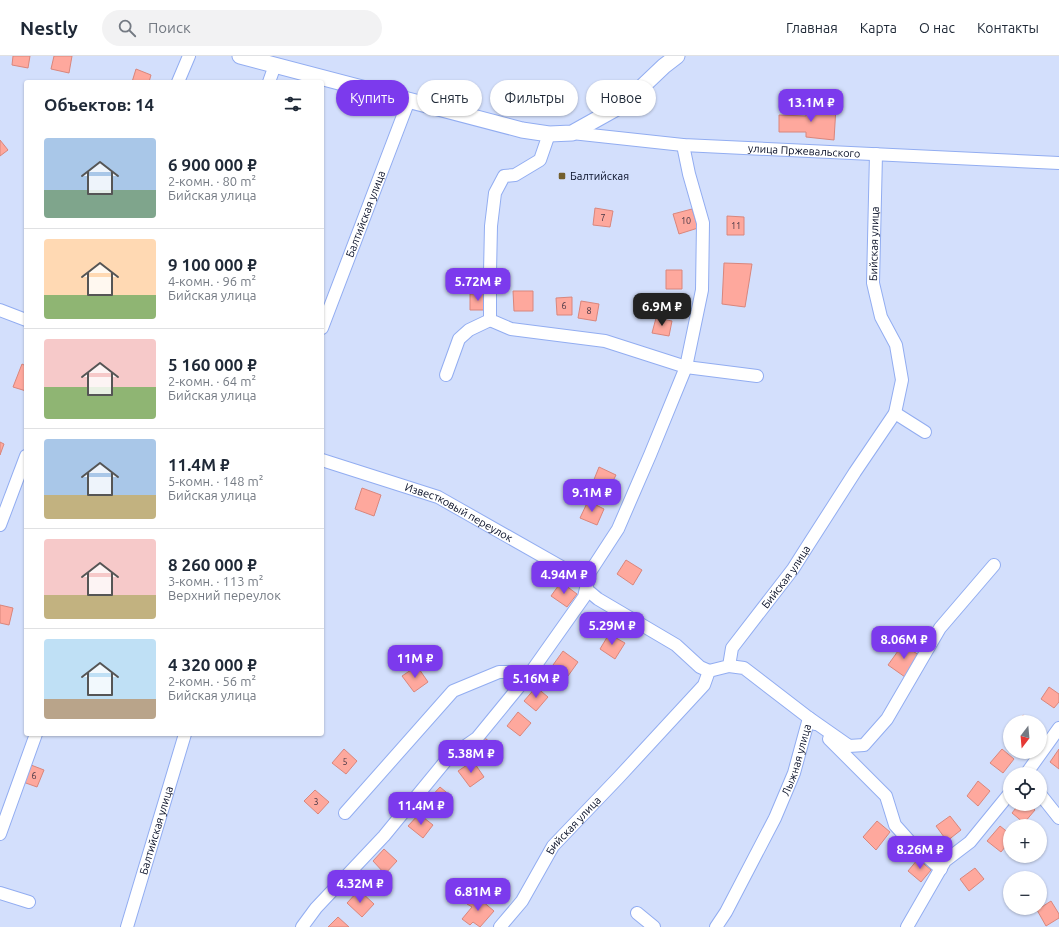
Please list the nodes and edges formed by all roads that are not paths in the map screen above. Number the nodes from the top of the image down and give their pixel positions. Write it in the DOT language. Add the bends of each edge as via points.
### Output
graph roads {
  1 [pos="189,56"];
  2 [pos="240,56"];
  3 [pos="677,56"];
  4 [pos="275,65"];
  5 [pos="179,80"];
  6 [pos="270,80"];
  7 [pos="336,81"];
  8 [pos="409,100"];
  9 [pos="403,116"];
  10 [pos="572,133"];
  11 [pos="549,134"];
  12 [pos="683,145"];
  13 [pos="876,154"];
  14 [pos="1059,163"];
  15 [pos="0,310"];
  16 [pos="24,319"];
  17 [pos="490,320"];
  18 [pos="324,323"];
  19 [pos="686,367"];
  20 [pos="446,375"];
  21 [pos="757,376"];
  22 [pos="895,413"];
  23 [pos="925,432"];
  24 [pos="24,461"];
  25 [pos="324,461"];
  26 [pos="0,524"];
  27 [pos="994,565"];
  28 [pos="587,586"];
  29 [pos="729,666"];
  30 [pos="709,670"];
  31 [pos="531,672"];
  32 [pos="809,718"];
  33 [pos="1059,728"];
  34 [pos="35,736"];
  35 [pos="184,736"];
  36 [pos="1031,767"];
  37 [pos="1003,802"];
  38 [pos="1047,803"];
  39 [pos="345,813"];
  40 [pos="1059,818"];
  41 [pos="0,834"];
  42 [pos="941,869"];
  43 [pos="0,893"];
  44 [pos="29,902"];
  45 [pos="637,913"];
  46 [pos="127,927"];
  47 [pos="302,927"];
  48 [pos="500,927"];
  49 [pos="654,927"];
  50 [pos="716,927"];
  51 [pos="907,927"];
  1 -- 5 [label="street"];
  2 -- 4 [label="main road, улица Пржевальского"];
  3 -- 10 [label="main road" via="624,104"];
  4 -- 6 [label="street"];
  4 -- 7 [label="main road, улица Пржевальского"];
  8 -- 11 [label="main road, улица Пржевальского" via="522,130"];
  9 -- 18 [label="street, Балтийская улица"];
  10 -- 11 [label="main road, улица Пржевальского"];
  10 -- 12 [label="street, улица Пржевальского"];
  11 -- 17 [label="street" via="540,160 515,175 504,176 495,193 491,226"];
  12 -- 13 [label="street, улица Пржевальского"];
  12 -- 19 [label="street" via="703,223 702,290"];
  13 -- 14 [label="street, улица Пржевальского"];
  13 -- 22 [label="street, Бийская улица" via="873,283 881,317 896,345 899,359 902,380"];
  15 -- 16 [label="street"];
  17 -- 19 [label="street" via="511,329 605,341"];
  17 -- 20 [label="street" via="468,330 459,339"];
  19 -- 21 [label="street"];
  19 -- 28 [label="street" via="618,528 590,572"];
  22 -- 23 [label="street"];
  22 -- 29 [label="street, Бийская улица" via="793,570 732,648"];
  24 -- 26 [label="street"];
  25 -- 28 [label="street, Известковый переулок" via="438,497"];
  27 -- 32 [label="street, Лыжная улица" via="940,628 887,719 864,745 849,746"];
  28 -- 30 [label="street, Известковый переулок" via="598,599 676,645 700,667"];
  28 -- 31 [label="street" via="584,597"];
  29 -- 30 [label="street"];
  29 -- 32 [label="street" via="744,668"];
  30 -- 48 [label="street, Бийская улица" via="704,685 553,846 522,901"];
  31 -- 39 [label="street" via="499,672 453,691"];
  31 -- 47 [label="street" via="477,738 448,758 384,836 316,908"];
  32 -- 42 [label="street" via="886,796 895,825"];
  32 -- 50 [label="street, Лыжная улица" via="794,773 775,818"];
  33 -- 36 [label="street"];
  34 -- 41 [label="street"];
  35 -- 46 [label="street, Балтийская улица"];
  37 -- 42 [label="street" via="970,842 945,861"];
  38 -- 40 [label="street"];
  42 -- 51 [label="street"];
  43 -- 44 [label="street"];
  45 -- 49 [label="street"];
}
